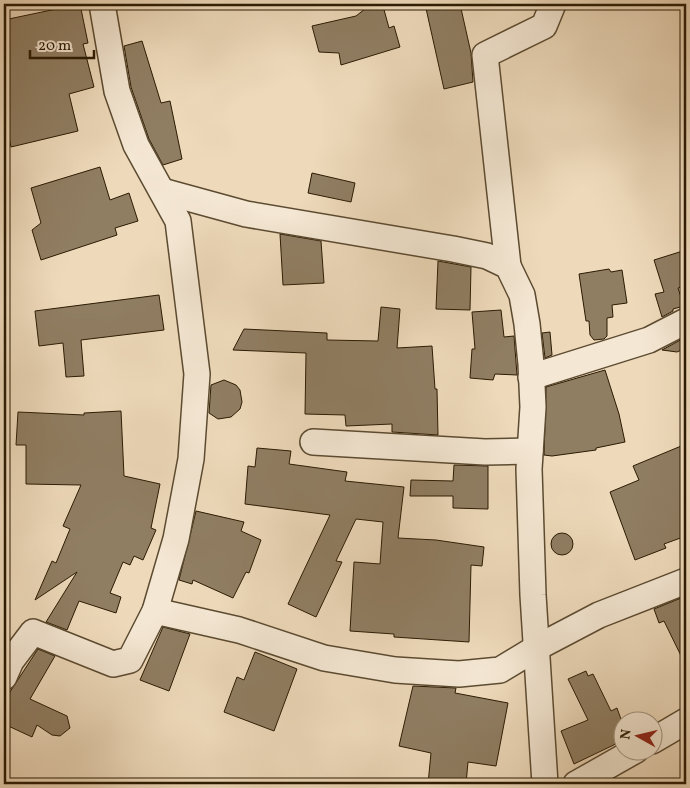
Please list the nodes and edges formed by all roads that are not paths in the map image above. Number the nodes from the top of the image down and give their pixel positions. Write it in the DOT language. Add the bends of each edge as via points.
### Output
graph roads {
  1 [pos="102,4"];
  2 [pos="553,4"];
  3 [pos="162,191"];
  4 [pos="508,266"];
  5 [pos="686,321"];
  6 [pos="531,378"];
  7 [pos="313,442"];
  8 [pos="530,451"];
  9 [pos="686,581"];
  10 [pos="155,611"];
  11 [pos="538,647"];
  12 [pos="4,677"];
  13 [pos="686,721"];
  14 [pos="662,735"];
  15 [pos="618,760"];
  16 [pos="545,784"];
  17 [pos="576,784"];
  1 -- 3 [label="street" via="117,91 136,145"];
  2 -- 4 [label="street" via="544,26 485,55"];
  3 -- 4 [label="street" via="246,214 487,256"];
  3 -- 10 [label="street" via="178,221 197,374 191,459 176,539"];
  4 -- 6 [label="street" via="522,294"];
  5 -- 6 [label="street" via="649,340"];
  6 -- 8 [label="street"];
  7 -- 8 [label="street" via="485,452"];
  8 -- 11 [label="street"];
  9 -- 11 [label="street" via="599,615"];
  10 -- 11 [label="street" via="238,630 324,658 395,670 459,674 500,670"];
  10 -- 12 [label="street" via="130,660 113,664 33,632 11,661"];
  11 -- 16 [label="street"];
  13 -- 14 [label="street"];
  15 -- 17 [label="street"];
}
